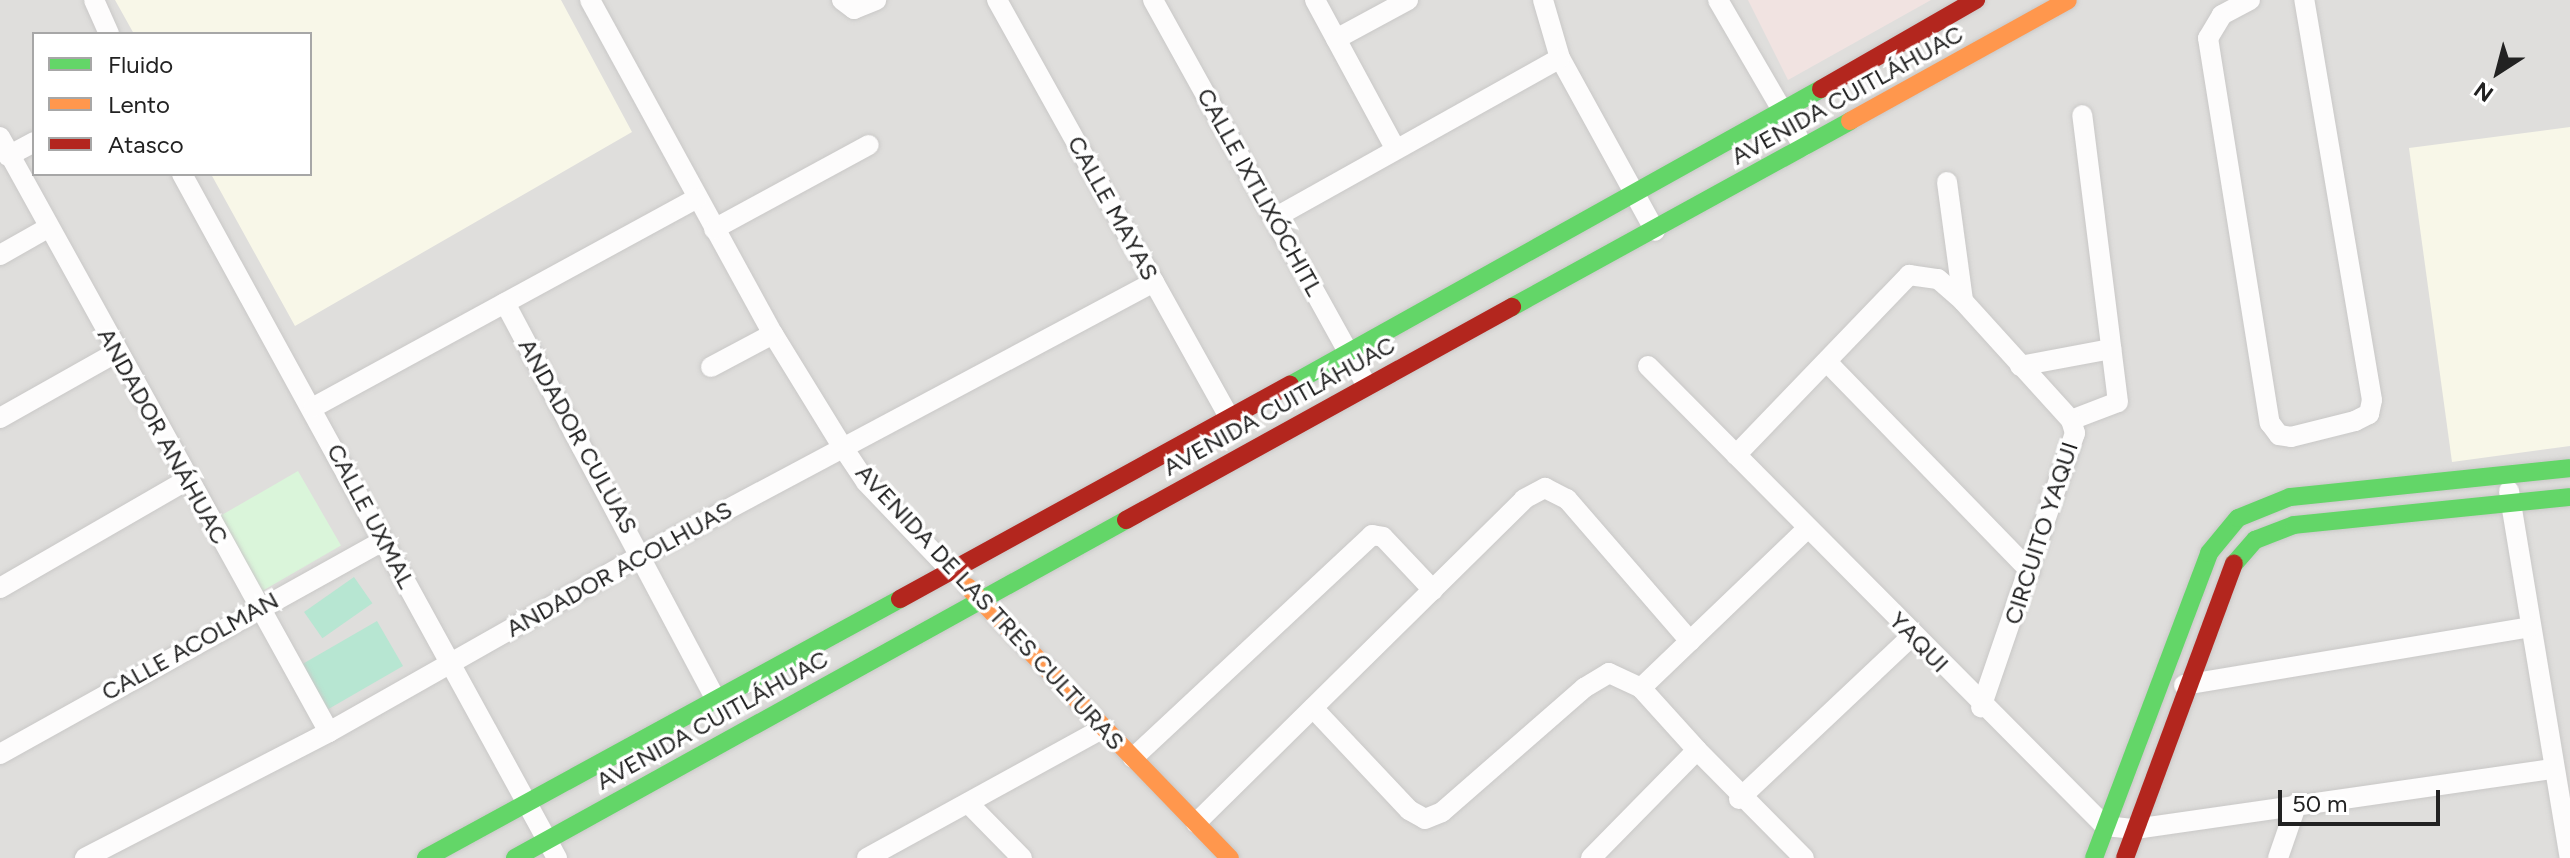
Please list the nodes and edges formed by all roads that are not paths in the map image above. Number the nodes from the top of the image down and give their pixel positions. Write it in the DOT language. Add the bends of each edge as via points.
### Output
graph roads {
  1 [pos="94,0"];
  2 [pos="876,0"];
  3 [pos="997,0"];
  4 [pos="1153,0"];
  5 [pos="1315,0"];
  6 [pos="1408,0"];
  7 [pos="1543,0"];
  8 [pos="1718,0"];
  9 [pos="1976,0"];
  10 [pos="2068,0"];
  11 [pos="2250,0"];
  12 [pos="2304,0"];
  13 [pos="597,2"];
  14 [pos="846,4"];
  15 [pos="108,32"];
  16 [pos="1336,39"];
  17 [pos="1560,58"];
  18 [pos="1782,109"];
  19 [pos="2082,115"];
  20 [pos="32,142"];
  21 [pos="869,145"];
  22 [pos="1803,146"];
  23 [pos="4,147"];
  24 [pos="1395,148"];
  25 [pos="183,176"];
  26 [pos="1947,182"];
  27 [pos="1636,195"];
  28 [pos="697,198"];
  29 [pos="1276,217"];
  30 [pos="46,229"];
  31 [pos="714,229"];
  32 [pos="1655,231"];
  33 [pos="0,255"];
  34 [pos="1154,282"];
  35 [pos="1963,301"];
  36 [pos="505,303"];
  37 [pos="773,334"];
  38 [pos="2111,349"];
  39 [pos="1347,350"];
  40 [pos="117,352"];
  41 [pos="1828,363"];
  42 [pos="1648,366"];
  43 [pos="2020,366"];
  44 [pos="711,367"];
  45 [pos="1366,384"];
  46 [pos="314,407"];
  47 [pos="1228,415"];
  48 [pos="0,418"];
  49 [pos="2071,420"];
  50 [pos="842,446"];
  51 [pos="1736,455"];
  52 [pos="2570,468"];
  53 [pos="2506,476"];
  54 [pos="187,480"];
  55 [pos="2570,497"];
  56 [pos="2512,502"];
  57 [pos="1808,528"];
  58 [pos="382,541"];
  59 [pos="644,554"];
  60 [pos="950,570"];
  61 [pos="2030,571"];
  62 [pos="0,588"];
  63 [pos="1433,590"];
  64 [pos="979,598"];
  65 [pos="258,607"];
  66 [pos="2529,627"];
  67 [pos="1913,635"];
  68 [pos="1690,641"];
  69 [pos="451,664"];
  70 [pos="2184,685"];
  71 [pos="1641,688"];
  72 [pos="715,698"];
  73 [pos="1981,707"];
  74 [pos="1313,708"];
  75 [pos="1103,728"];
  76 [pos="329,732"];
  77 [pos="1697,750"];
  78 [pos="0,754"];
  79 [pos="1133,758"];
  80 [pos="2553,769"];
  81 [pos="1739,799"];
  82 [pos="526,803"];
  83 [pos="968,803"];
  84 [pos="2297,803"];
  85 [pos="1196,823"];
  86 [pos="2105,826"];
  87 [pos="2135,829"];
  88 [pos="552,849"];
  89 [pos="1603,854"];
  90 [pos="85,858"];
  91 [pos="426,858"];
  92 [pos="515,858"];
  93 [pos="867,858"];
  94 [pos="1022,858"];
  95 [pos="1230,858"];
  96 [pos="1804,858"];
  97 [pos="2094,858"];
  98 [pos="2125,858"];
  99 [pos="2278,858"];
  100 [pos="2570,858"];
  1 -- 15 [label="street"];
  2 -- 14 [label="street"];
  3 -- 34 [label="street, CALLE MAYAS"];
  4 -- 29 [label="street, CALLE IXTLIXÓCHITL"];
  5 -- 16 [label="street"];
  6 -- 16 [label="street"];
  7 -- 17 [label="street"];
  8 -- 18 [label="street"];
  9 -- 18 [label="main road, AVENIDA CUITLÁHUAC"];
  10 -- 22 [label="main road, AVENIDA CUITLÁHUAC"];
  11 -- 12 [label="street" via="2222,15 2208,38 2270,423 2279,435 2291,437 2355,421 2369,414 2372,400"];
  13 -- 28 [label="street, AVENIDA DE LAS TRES CULTURAS"];
  16 -- 24 [label="street"];
  17 -- 24 [label="street"];
  17 -- 27 [label="street"];
  18 -- 22 [label="street"];
  18 -- 27 [label="main road, AVENIDA CUITLÁHUAC"];
  19 -- 38 [label="street"];
  20 -- 23 [label="street"];
  21 -- 31 [label="street"];
  22 -- 32 [label="main road, AVENIDA CUITLÁHUAC"];
  23 -- 30 [label="street, ANDADOR ANÁHUAC"];
  24 -- 29 [label="street"];
  25 -- 46 [label="street, CALLE UXMAL"];
  26 -- 35 [label="street"];
  27 -- 32 [label="street"];
  27 -- 39 [label="main road, AVENIDA CUITLÁHUAC"];
  28 -- 31 [label="street, AVENIDA DE LAS TRES CULTURAS"];
  28 -- 36 [label="street"];
  29 -- 39 [label="street, CALLE IXTLIXÓCHITL"];
  30 -- 33 [label="street"];
  30 -- 40 [label="street, ANDADOR ANÁHUAC"];
  31 -- 37 [label="street, AVENIDA DE LAS TRES CULTURAS"];
  32 -- 45 [label="main road, AVENIDA CUITLÁHUAC"];
  34 -- 47 [label="street, CALLE MAYAS"];
  34 -- 50 [label="street, ANDADOR ACOLHUAS"];
  35 -- 41 [label="street, CIRCUITO YAQUI" via="1938,279 1909,275"];
  35 -- 43 [label="street, CIRCUITO YAQUI"];
  36 -- 46 [label="street"];
  36 -- 59 [label="street, ANDADOR CULUAS"];
  37 -- 44 [label="street"];
  37 -- 50 [label="street, AVENIDA DE LAS TRES CULTURAS"];
  38 -- 43 [label="street"];
  38 -- 49 [label="street" via="2117,405"];
  39 -- 45 [label="street, CALLE IXTLIXÓCHITL"];
  39 -- 47 [label="main road, AVENIDA CUITLÁHUAC"];
  40 -- 48 [label="street"];
  40 -- 54 [label="street, ANDADOR ANÁHUAC"];
  41 -- 51 [label="street, CIRCUITO YAQUI"];
  41 -- 61 [label="street"];
  42 -- 51 [label="street"];
  43 -- 49 [label="street, CIRCUITO YAQUI"];
  45 -- 64 [label="main road, AVENIDA CUITLÁHUAC"];
  46 -- 58 [label="street, CALLE UXMAL"];
  47 -- 60 [label="main road, AVENIDA CUITLÁHUAC"];
  49 -- 61 [label="street, CIRCUITO YAQUI" via="2073,449"];
  50 -- 59 [label="street, ANDADOR ACOLHUAS"];
  50 -- 60 [label="street, AVENIDA DE LAS TRES CULTURAS" via="866,482"];
  51 -- 57 [label="street, YAQUI"];
  52 -- 53 [label="main road"];
  53 -- 56 [label="street"];
  53 -- 86 [label="main road" via="2290,497 2238,518 2209,553"];
  54 -- 62 [label="street"];
  54 -- 65 [label="street, ANDADOR ANÁHUAC"];
  55 -- 56 [label="main road"];
  56 -- 66 [label="street"];
  56 -- 70 [label="main road" via="2294,525 2262,535 2230,568"];
  57 -- 67 [label="street, YAQUI"];
  57 -- 68 [label="street"];
  58 -- 65 [label="street, CALLE ACOLMAN"];
  58 -- 69 [label="street, CALLE UXMAL"];
  59 -- 69 [label="street, ANDADOR ACOLHUAS"];
  59 -- 72 [label="street, ANDADOR CULUAS"];
  60 -- 64 [label="main road, AVENIDA DE LAS TRES CULTURAS"];
  60 -- 72 [label="main road, AVENIDA CUITLÁHUAC"];
  61 -- 73 [label="street, CIRCUITO YAQUI"];
  63 -- 68 [label="street" via="1524,499 1545,488 1567,499"];
  63 -- 74 [label="street"];
  63 -- 79 [label="street" via="1378,533"];
  64 -- 75 [label="main road, AVENIDA DE LAS TRES CULTURAS"];
  64 -- 88 [label="main road, AVENIDA CUITLÁHUAC"];
  65 -- 76 [label="street, ANDADOR ANÁHUAC"];
  65 -- 78 [label="street, CALLE ACOLMAN"];
  66 -- 70 [label="street"];
  66 -- 80 [label="street"];
  67 -- 73 [label="street, YAQUI"];
  67 -- 81 [label="street"];
  68 -- 71 [label="street"];
  69 -- 76 [label="street, ANDADOR ACOLHUAS"];
  69 -- 82 [label="street, CALLE UXMAL"];
  70 -- 87 [label="main road"];
  71 -- 74 [label="street" via="1609,673 1584,688 1442,812 1425,819 1409,810"];
  71 -- 77 [label="street"];
  72 -- 82 [label="main road, AVENIDA CUITLÁHUAC"];
  73 -- 86 [label="street, YAQUI"];
  74 -- 85 [label="street"];
  75 -- 79 [label="main road, AVENIDA DE LAS TRES CULTURAS"];
  75 -- 83 [label="street"];
  76 -- 90 [label="street, ANDADOR ACOLHUAS"];
  77 -- 81 [label="street"];
  77 -- 89 [label="street"];
  79 -- 85 [label="main road, AVENIDA DE LAS TRES CULTURAS"];
  80 -- 84 [label="street"];
  80 -- 100 [label="street"];
  81 -- 96 [label="street"];
  82 -- 88 [label="street, CALLE UXMAL"];
  82 -- 91 [label="main road, AVENIDA CUITLÁHUAC"];
  83 -- 93 [label="street"];
  83 -- 94 [label="street"];
  84 -- 87 [label="street"];
  84 -- 99 [label="street"];
  85 -- 95 [label="main road, AVENIDA DE LAS TRES CULTURAS"];
  86 -- 87 [label="street"];
  86 -- 97 [label="main road"];
  87 -- 98 [label="main road"];
  88 -- 92 [label="main road, AVENIDA CUITLÁHUAC"];
}
